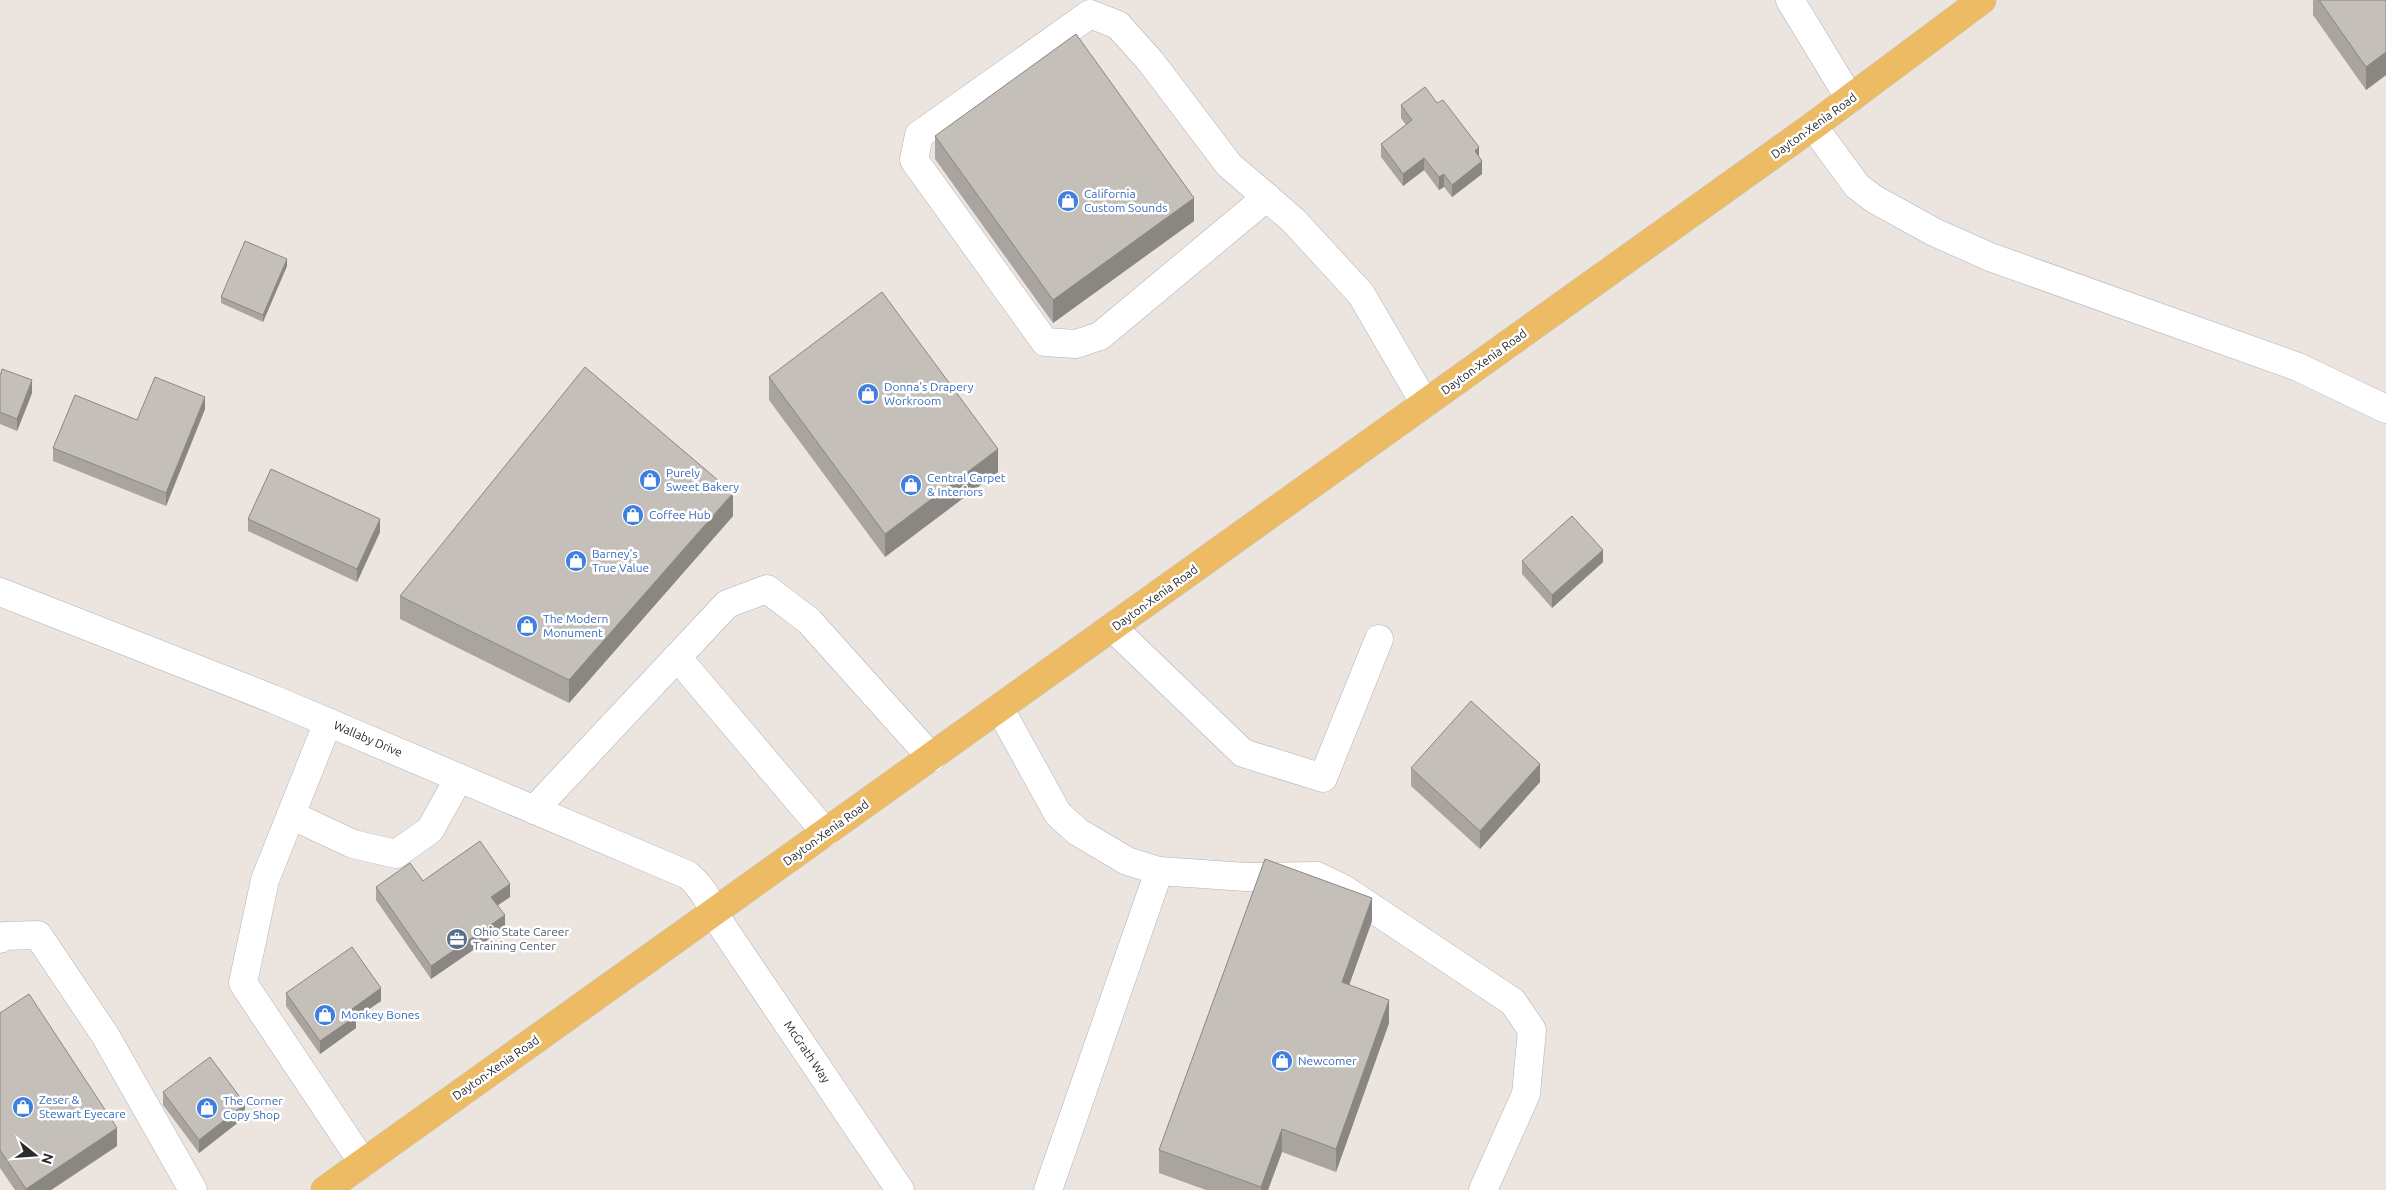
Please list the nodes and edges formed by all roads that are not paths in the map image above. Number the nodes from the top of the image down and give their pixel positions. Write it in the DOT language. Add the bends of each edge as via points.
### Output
graph roads {
  1 [pos="1790,0"];
  2 [pos="1982,0"];
  3 [pos="1850,99"];
  4 [pos="1813,126"];
  5 [pos="1267,196"];
  6 [pos="1425,404"];
  7 [pos="2386,409"];
  8 [pos="0,592"];
  9 [pos="1112,628"];
  10 [pos="1379,639"];
  11 [pos="678,657"];
  12 [pos="1000,709"];
  13 [pos="328,722"];
  14 [pos="932,758"];
  15 [pos="460,778"];
  16 [pos="534,810"];
  17 [pos="291,815"];
  18 [pos="826,833"];
  19 [pos="1159,871"];
  20 [pos="714,914"];
  21 [pos="0,939"];
  22 [pos="363,1163"];
  23 [pos="193,1190"];
  24 [pos="325,1190"];
  25 [pos="900,1190"];
  26 [pos="1048,1190"];
  27 [pos="1483,1190"];
  1 -- 3 [label="street"];
  2 -- 3 [label="main road, Dayton-Xenia Road"];
  3 -- 4 [label="main road, Dayton-Xenia Road"];
  4 -- 6 [label="main road, Dayton-Xenia Road"];
  4 -- 7 [label="street" via="1857,186 1934,232 1990,257 2298,367"];
  5 -- 5 [label="street" via="1229,165 1151,62 1118,25 1090,14 919,136 914,160 1045,342 1076,344 1100,336"];
  5 -- 6 [label="street" via="1361,294"];
  6 -- 9 [label="main road, Dayton-Xenia Road"];
  8 -- 13 [label="street, Wallaby Drive"];
  9 -- 10 [label="street" via="1243,753 1323,778"];
  9 -- 12 [label="main road, Dayton-Xenia Road"];
  11 -- 14 [label="street" via="727,604 767,589 810,621"];
  11 -- 16 [label="street"];
  11 -- 18 [label="street"];
  12 -- 14 [label="main road, Dayton-Xenia Road"];
  12 -- 19 [label="street" via="1058,814 1078,832 1127,861"];
  13 -- 15 [label="street, Wallaby Drive"];
  13 -- 17 [label="street"];
  14 -- 18 [label="main road, Dayton-Xenia Road"];
  15 -- 16 [label="street, Wallaby Drive"];
  15 -- 17 [label="street" via="430,830 396,854 353,844"];
  16 -- 20 [label="street, Wallaby Drive" via="688,875 708,898"];
  17 -- 22 [label="street" via="265,880 243,983"];
  18 -- 20 [label="main road, Dayton-Xenia Road"];
  19 -- 26 [label="street"];
  19 -- 27 [label="street" via="1246,877 1318,876 1342,888 1513,1002 1532,1030 1526,1094"];
  20 -- 22 [label="main road, Dayton-Xenia Road"];
  20 -- 25 [label="street, McGrath Way"];
  21 -- 23 [label="street" via="4,936 38,935 105,1035"];
  22 -- 24 [label="main road, Dayton-Xenia Road"];
}
